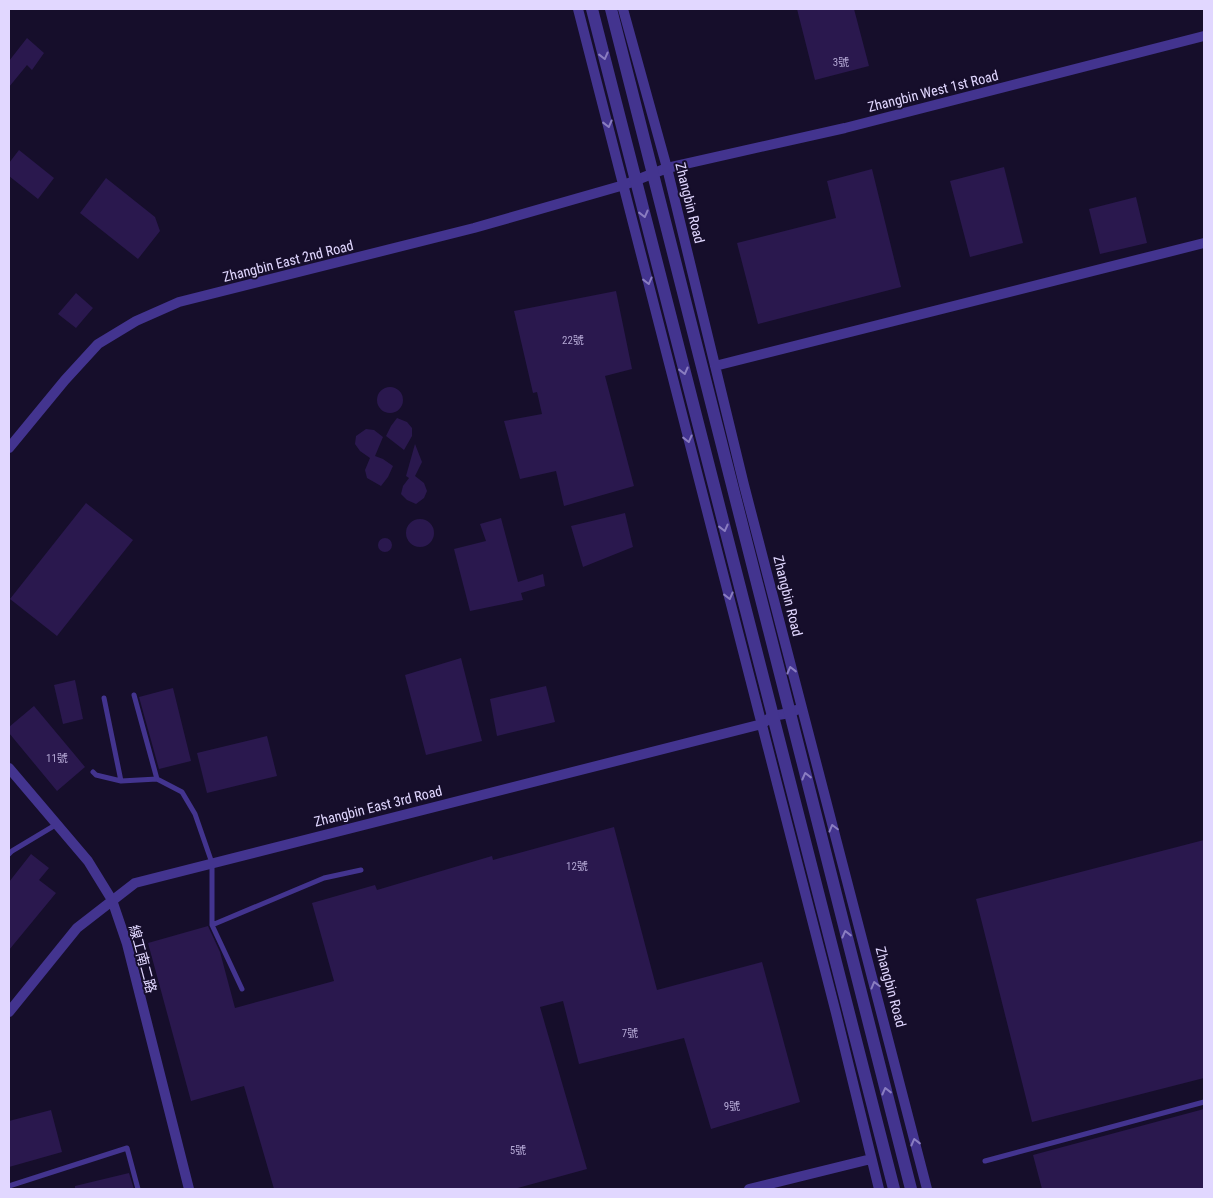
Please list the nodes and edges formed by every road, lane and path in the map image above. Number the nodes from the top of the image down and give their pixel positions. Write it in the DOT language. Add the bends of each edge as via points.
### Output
graph roads {
  1 [pos="578,9"];
  2 [pos="592,9"];
  3 [pos="612,9"];
  4 [pos="623,9"];
  5 [pos="1204,36"];
  6 [pos="667,168"];
  7 [pos="654,174"];
  8 [pos="630,183"];
  9 [pos="1204,242"];
  10 [pos="715,366"];
  11 [pos="9,448"];
  12 [pos="134,695"];
  13 [pos="104,698"];
  14 [pos="796,710"];
  15 [pos="772,716"];
  16 [pos="762,724"];
  17 [pos="9,768"];
  18 [pos="93,772"];
  19 [pos="157,779"];
  20 [pos="121,781"];
  21 [pos="57,824"];
  22 [pos="9,854"];
  23 [pos="212,862"];
  24 [pos="361,870"];
  25 [pos="112,900"];
  26 [pos="212,925"];
  27 [pos="242,989"];
  28 [pos="9,1012"];
  29 [pos="1204,1102"];
  30 [pos="871,1159"];
  31 [pos="985,1161"];
  32 [pos="9,1186"];
  33 [pos="138,1189"];
  34 [pos="189,1189"];
  35 [pos="750,1189"];
  36 [pos="879,1189"];
  37 [pos="894,1189"];
  38 [pos="911,1189"];
  39 [pos="927,1189"];
  1 -- 8 [label="street, one-way"];
  2 -- 8 [label="street, one-way"];
  3 -- 7 [label="street, Zhangbin Road"];
  4 -- 6 [label="street, Zhangbin Road"];
  5 -- 6 [label="street, Zhangbin West 1st Road" via="844,128"];
  6 -- 7 [label="street, Zhangbin West 1st Road"];
  6 -- 10 [label="street, Zhangbin Road"];
  7 -- 8 [label="street, Zhangbin East 2nd Road"];
  7 -- 14 [label="street, Zhangbin Road"];
  8 -- 11 [label="street, Zhangbin East 2nd Road" via="474,228 179,302 136,321 98,344"];
  8 -- 15 [label="street, one-way"];
  8 -- 16 [label="street, one-way"];
  9 -- 10 [label="street"];
  14 -- 10 [label="street, Zhangbin Road, one-way"];
  12 -- 19 [label="lane"];
  13 -- 20 [label="lane"];
  14 -- 15 [label="street, Zhangbin East 3rd Road"];
  38 -- 14 [label="street, Zhangbin Road, one-way"];
  39 -- 14 [label="street, Zhangbin Road, one-way" via="882,1014"];
  15 -- 16 [label="street, Zhangbin East 3rd Road"];
  15 -- 37 [label="street"];
  16 -- 23 [label="street, Zhangbin East 3rd Road"];
  16 -- 30 [label="street"];
  17 -- 21 [label="street, 線工南二路"];
  18 -- 20 [label="lane"];
  19 -- 20 [label="lane"];
  19 -- 23 [label="lane" via="182,792 195,814"];
  21 -- 22 [label="lane"];
  21 -- 25 [label="street, 線工南二路" via="88,861"];
  23 -- 25 [label="street, Zhangbin East 3rd Road" via="135,883"];
  23 -- 26 [label="lane"];
  24 -- 26 [label="lane" via="324,878"];
  25 -- 28 [label="street, Zhangbin East 3rd Road" via="77,928"];
  25 -- 34 [label="street, 線工南二路"];
  26 -- 27 [label="lane"];
  29 -- 31 [label="lane"];
  30 -- 35 [label="street"];
  30 -- 36 [label="street"];
  32 -- 33 [label="lane" via="127,1148"];
}
